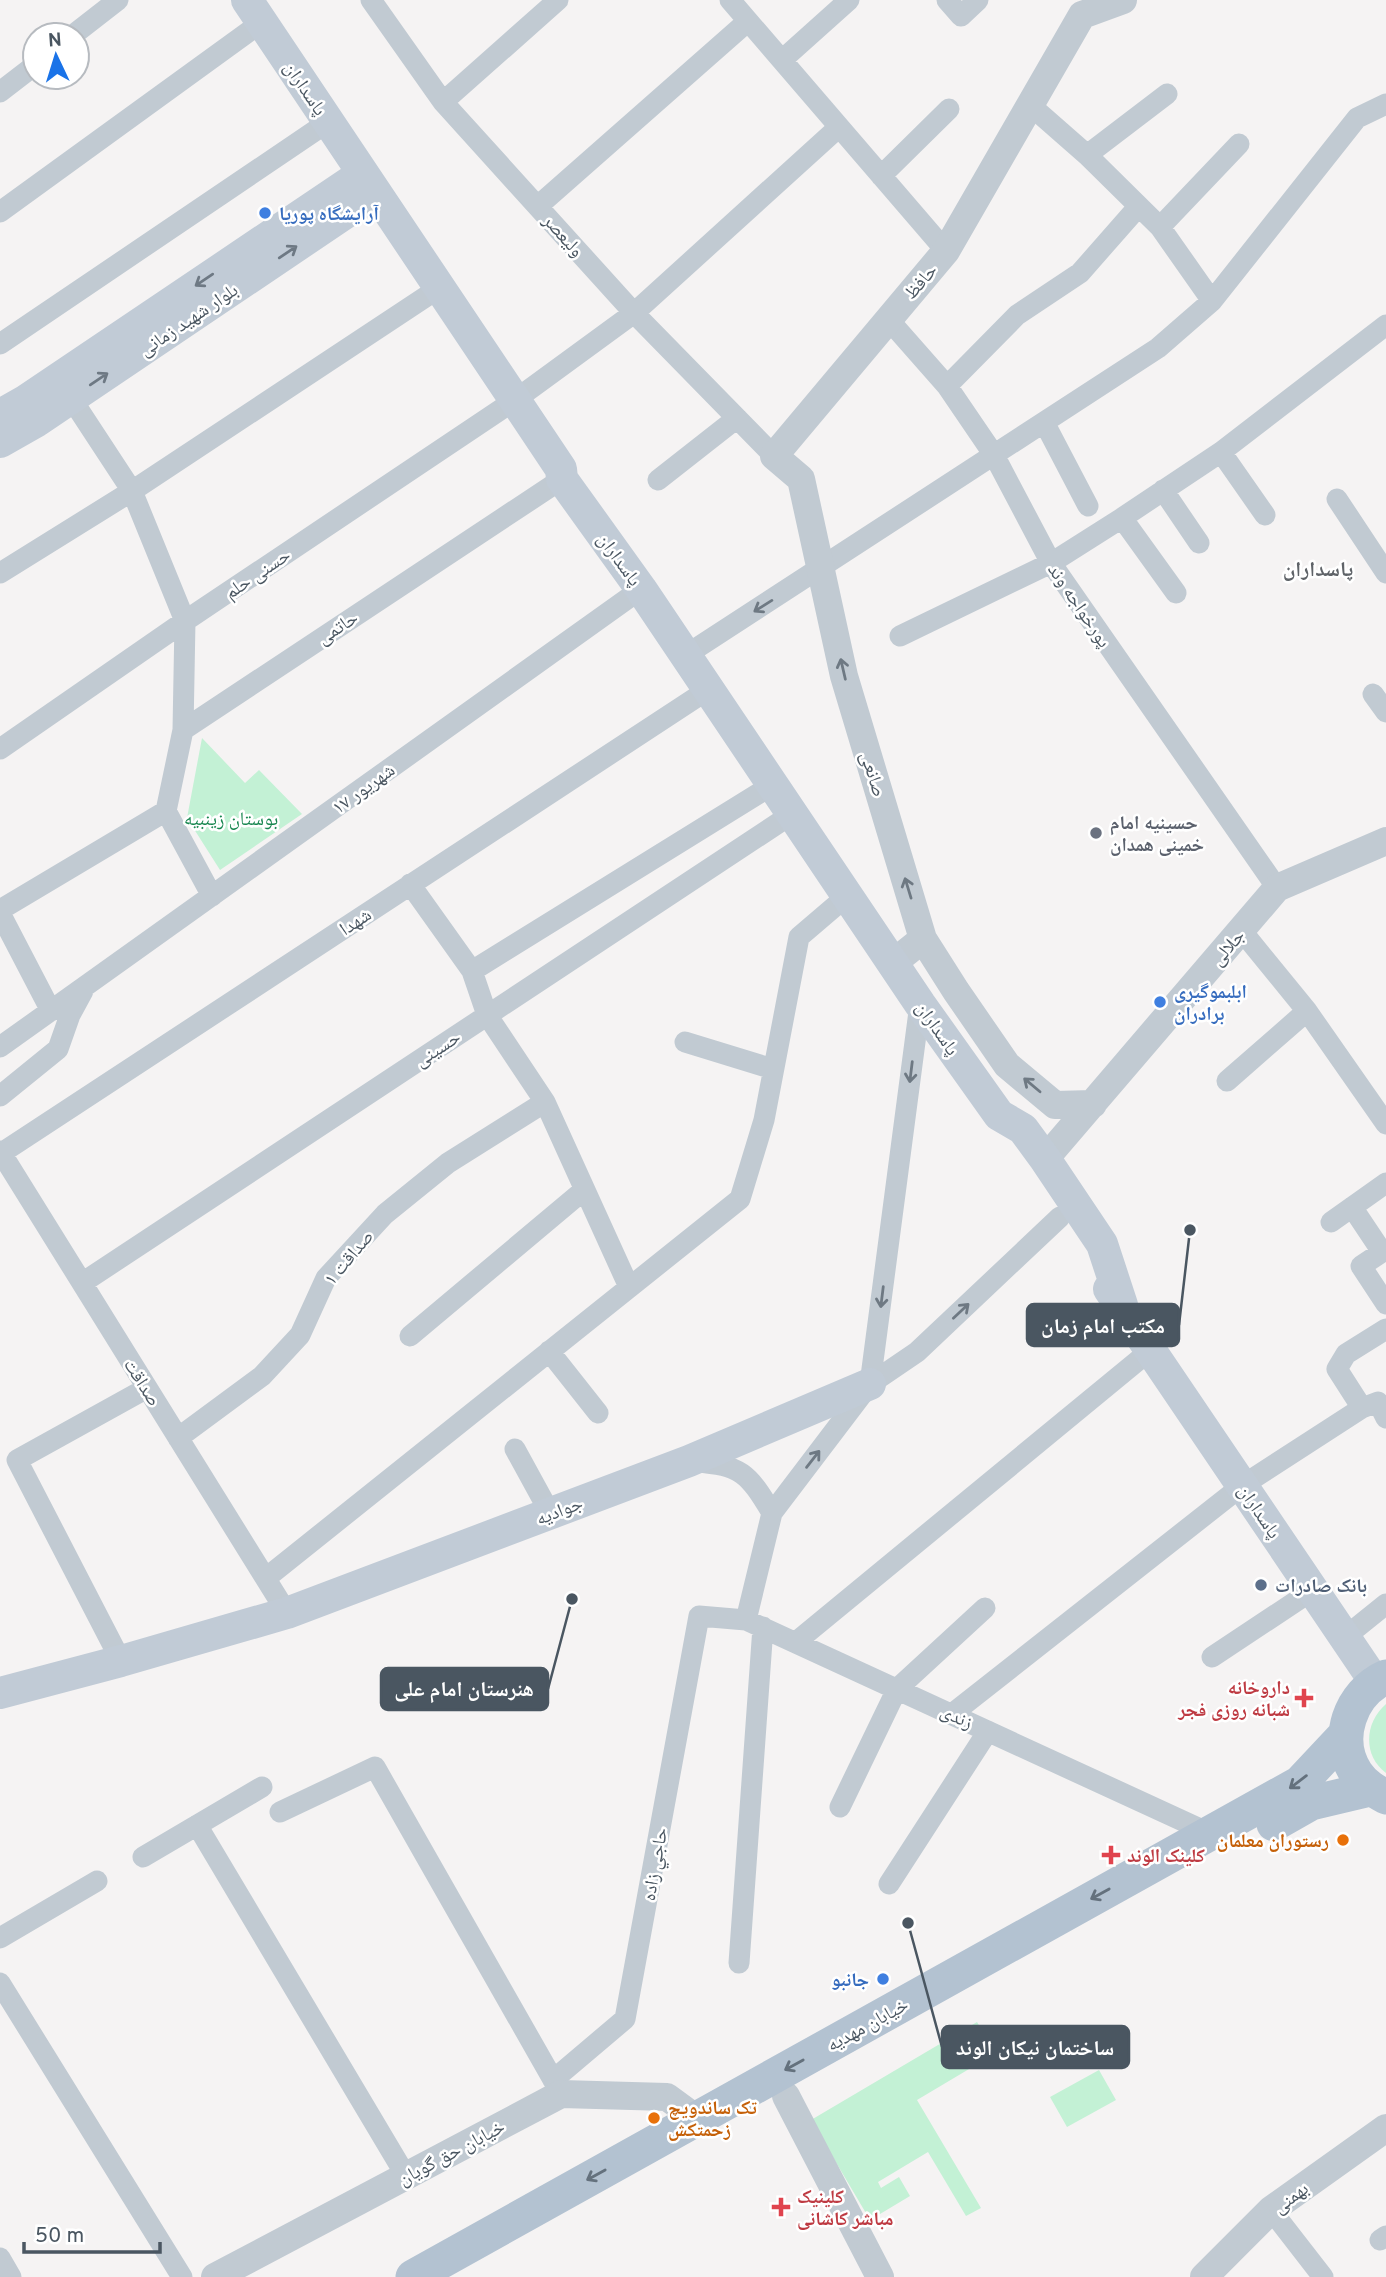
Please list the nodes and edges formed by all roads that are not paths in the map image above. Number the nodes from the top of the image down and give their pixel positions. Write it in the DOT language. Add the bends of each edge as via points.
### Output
graph roads {
  1 [pos="118,0"];
  2 [pos="371,0"];
  3 [pos="558,0"];
  4 [pos="730,0"];
  5 [pos="849,0"];
  6 [pos="947,0"];
  7 [pos="978,0"];
  8 [pos="1123,0"];
  9 [pos="254,11"];
  10 [pos="91,21"];
  11 [pos="748,21"];
  12 [pos="782,61"];
  13 [pos="21,76"];
  14 [pos="0,92"];
  15 [pos="1167,94"];
  16 [pos="443,102"];
  17 [pos="1386,104"];
  18 [pos="1030,105"];
  19 [pos="949,109"];
  20 [pos="328,122"];
  21 [pos="839,127"];
  22 [pos="1239,144"];
  23 [pos="1087,155"];
  24 [pos="881,176"];
  25 [pos="369,183"];
  26 [pos="538,206"];
  27 [pos="1138,207"];
  28 [pos="0,212"];
  29 [pos="1160,227"];
  30 [pos="946,251"];
  31 [pos="439,288"];
  32 [pos="1212,301"];
  33 [pos="634,313"];
  34 [pos="888,318"];
  35 [pos="1386,325"];
  36 [pos="0,344"];
  37 [pos="947,386"];
  38 [pos="71,398"];
  39 [pos="515,400"];
  40 [pos="0,415"];
  41 [pos="737,418"];
  42 [pos="1044,422"];
  43 [pos="0,442"];
  44 [pos="1221,452"];
  45 [pos="995,455"];
  46 [pos="774,456"];
  47 [pos="562,479"];
  48 [pos="658,480"];
  49 [pos="1163,490"];
  50 [pos="132,491"];
  51 [pos="1337,499"];
  52 [pos="1088,506"];
  53 [pos="1265,515"];
  54 [pos="1122,518"];
  55 [pos="1199,542"];
  56 [pos="1051,563"];
  57 [pos="821,569"];
  58 [pos="0,573"];
  59 [pos="1386,573"];
  60 [pos="641,589"];
  61 [pos="1176,593"];
  62 [pos="185,621"];
  63 [pos="900,636"];
  64 [pos="686,655"];
  65 [pos="709,689"];
  66 [pos="1373,694"];
  67 [pos="1386,712"];
  68 [pos="183,730"];
  69 [pos="0,749"];
  70 [pos="774,784"];
  71 [pos="166,811"];
  72 [pos="792,814"];
  73 [pos="1386,841"];
  74 [pos="410,884"];
  75 [pos="1278,888"];
  76 [pos="212,896"];
  77 [pos="847,896"];
  78 [pos="0,911"];
  79 [pos="1241,930"];
  80 [pos="923,939"];
  81 [pos="893,963"];
  82 [pos="472,971"];
  83 [pos="85,986"];
  84 [pos="920,1004"];
  85 [pos="51,1011"];
  86 [pos="1307,1011"];
  87 [pos="487,1015"];
  88 [pos="685,1042"];
  89 [pos="0,1047"];
  90 [pos="773,1069"];
  91 [pos="1227,1081"];
  92 [pos="0,1096"];
  93 [pos="545,1102"];
  94 [pos="1093,1104"];
  95 [pos="999,1115"];
  96 [pos="1386,1124"];
  97 [pos="0,1152"];
  98 [pos="1045,1159"];
  99 [pos="1386,1184"];
  100 [pos="584,1191"];
  101 [pos="1352,1207"];
  102 [pos="1060,1217"];
  103 [pos="1331,1222"];
  104 [pos="82,1283"];
  105 [pos="629,1287"];
  106 [pos="1386,1304"];
  107 [pos="1122,1305"];
  108 [pos="1386,1329"];
  109 [pos="410,1336"];
  110 [pos="1152,1349"];
  111 [pos="549,1351"];
  112 [pos="870,1384"];
  113 [pos="147,1388"];
  114 [pos="1362,1408"];
  115 [pos="598,1413"];
  116 [pos="1386,1418"];
  117 [pos="178,1438"];
  118 [pos="515,1449"];
  119 [pos="689,1461"];
  120 [pos="1242,1485"];
  121 [pos="550,1513"];
  122 [pos="772,1513"];
  123 [pos="266,1578"];
  124 [pos="1313,1590"];
  125 [pos="1386,1604"];
  126 [pos="985,1608"];
  127 [pos="287,1612"];
  128 [pos="699,1616"];
  129 [pos="755,1623"];
  130 [pos="1345,1637"];
  131 [pos="796,1642"];
  132 [pos="1212,1657"];
  133 [pos="121,1661"];
  134 [pos="1381,1679"];
  135 [pos="897,1689"];
  136 [pos="0,1693"];
  137 [pos="952,1714"];
  138 [pos="988,1731"];
  139 [pos="1346,1734"];
  140 [pos="262,1787"];
  141 [pos="1378,1793"];
  142 [pos="840,1807"];
  143 [pos="280,1812"];
  144 [pos="197,1825"];
  145 [pos="1209,1833"];
  146 [pos="143,1857"];
  147 [pos="97,1881"];
  148 [pos="889,1884"];
  149 [pos="0,1938"];
  150 [pos="739,1963"];
  151 [pos="0,1983"];
  152 [pos="557,2087"];
  153 [pos="786,2096"];
  154 [pos="697,2119"];
  155 [pos="1382,2138"];
  156 [pos="406,2176"];
  157 [pos="1271,2210"];
  158 [pos="0,2258"];
  159 [pos="11,2277"];
  160 [pos="182,2277"];
  161 [pos="215,2277"];
  162 [pos="413,2277"];
  163 [pos="461,2277"];
  164 [pos="880,2277"];
  165 [pos="1204,2277"];
  166 [pos="1323,2277"];
  1 -- 10 [label="street"];
  2 -- 16 [label="street, ولیعصر"];
  3 -- 16 [label="street"];
  4 -- 11 [label="street"];
  5 -- 12 [label="street"];
  6 -- 7 [label="street" via="961,16"];
  8 -- 18 [label="street, حافظ" via="1082,15"];
  9 -- 20 [label="main road, پاسداران"];
  9 -- 28 [label="street"];
  11 -- 12 [label="street"];
  11 -- 26 [label="street"];
  12 -- 21 [label="street"];
  13 -- 14 [label="street"];
  15 -- 23 [label="street"];
  16 -- 26 [label="street, ولیعصر"];
  17 -- 32 [label="street" via="1357,118"];
  18 -- 23 [label="street"];
  18 -- 30 [label="street, حافظ"];
  19 -- 24 [label="street"];
  20 -- 25 [label="main road, پاسداران"];
  20 -- 36 [label="street"];
  21 -- 24 [label="street"];
  21 -- 33 [label="street, حسنی حلم"];
  22 -- 29 [label="street"];
  23 -- 27 [label="street"];
  24 -- 30 [label="street"];
  25 -- 31 [label="main road, پاسداران"];
  38 -- 25 [label="main road, بلوار شهید زمانی, one-way"];
  25 -- 40 [label="main road, بلوار شهید زمانی, one-way"];
  26 -- 33 [label="street, ولیعصر"];
  27 -- 29 [label="street"];
  27 -- 37 [label="street" via="1080,273 1017,315"];
  29 -- 32 [label="street"];
  30 -- 34 [label="street, حافظ"];
  31 -- 39 [label="main road, پاسداران"];
  31 -- 50 [label="street"];
  32 -- 42 [label="street" via="1158,348"];
  33 -- 39 [label="street, حسنی حلم"];
  33 -- 41 [label="street, ولیعصر"];
  34 -- 37 [label="street, پورخواجه وند"];
  34 -- 46 [label="street, حافظ"];
  35 -- 44 [label="street"];
  37 -- 45 [label="street, پورخواجه وند"];
  38 -- 43 [label="main road, بلوار شهید زمانی"];
  38 -- 50 [label="street"];
  39 -- 47 [label="main road, پاسداران" via="561,469"];
  39 -- 62 [label="street, حسنی حلم"];
  41 -- 46 [label="street, ولیعصر"];
  41 -- 48 [label="street"];
  42 -- 45 [label="street"];
  42 -- 52 [label="street"];
  44 -- 49 [label="street"];
  44 -- 53 [label="street"];
  45 -- 56 [label="street, پورخواجه وند"];
  45 -- 57 [label="street"];
  46 -- 57 [label="street" via="801,479"];
  47 -- 60 [label="main road, پاسداران"];
  47 -- 68 [label="street, حاتمی"];
  49 -- 54 [label="street"];
  49 -- 55 [label="street"];
  50 -- 58 [label="street"];
  50 -- 62 [label="street"];
  51 -- 59 [label="street"];
  54 -- 56 [label="street"];
  54 -- 61 [label="street"];
  56 -- 63 [label="street"];
  56 -- 75 [label="street, پورخواجه وند"];
  57 -- 64 [label="street, one-way"];
  80 -- 57 [label="street, صانعی, one-way" via="844,676"];
  60 -- 64 [label="main road, پاسداران"];
  60 -- 76 [label="street, ۱۷ شهریور"];
  62 -- 68 [label="street"];
  62 -- 69 [label="street, حسنی حلم"];
  64 -- 65 [label="main road, پاسداران"];
  65 -- 70 [label="main road, پاسداران"];
  65 -- 74 [label="street, شهدا"];
  66 -- 67 [label="street"];
  68 -- 71 [label="street"];
  70 -- 72 [label="main road, پاسداران"];
  70 -- 82 [label="street"];
  71 -- 76 [label="street"];
  71 -- 78 [label="street"];
  72 -- 77 [label="main road, پاسداران"];
  72 -- 87 [label="street, حسینی"];
  73 -- 75 [label="street, جلالی"];
  74 -- 82 [label="street"];
  74 -- 97 [label="street, شهدا"];
  75 -- 79 [label="street, جلالی"];
  76 -- 83 [label="street, ۱۷ شهریور"];
  77 -- 81 [label="main road, پاسداران"];
  77 -- 90 [label="street" via="799,937"];
  78 -- 85 [label="street"];
  79 -- 86 [label="street"];
  79 -- 94 [label="street, جلالی"];
  80 -- 81 [label="street"];
  94 -- 80 [label="street, صانعی, one-way" via="1055,1105 1007,1065"];
  81 -- 84 [label="main road, پاسداران"];
  82 -- 87 [label="street"];
  83 -- 85 [label="street, ۱۷ شهریور"];
  83 -- 92 [label="street, ۱۷ شهریور" via="58,1049"];
  84 -- 95 [label="main road, پاسداران"];
  84 -- 112 [label="street, one-way"];
  85 -- 89 [label="street, ۱۷ شهریور"];
  86 -- 91 [label="street"];
  86 -- 96 [label="street"];
  87 -- 93 [label="street"];
  87 -- 104 [label="street, حسینی"];
  88 -- 90 [label="street"];
  90 -- 105 [label="street" via="764,1120 740,1199"];
  93 -- 100 [label="street"];
  93 -- 117 [label="street, صداقت ۱" via="447,1163 385,1213 326,1278 300,1335 262,1376"];
  94 -- 98 [label="street, جلالی"];
  95 -- 98 [label="main road, پاسداران" via="1023,1129"];
  95 -- 102 [label="main road, پاسداران" via="1003,1136"];
  97 -- 104 [label="street, صداقت"];
  98 -- 107 [label="main road, پاسداران" via="1102,1244"];
  99 -- 101 [label="street"];
  100 -- 105 [label="street"];
  100 -- 109 [label="street"];
  101 -- 103 [label="street"];
  101 -- 106 [label="street" via="1382,1252 1361,1266"];
  102 -- 107 [label="main road, پاسداران" via="1086,1260"];
  112 -- 102 [label="street, جوادیه, one-way" via="917,1352"];
  104 -- 113 [label="street, صداقت"];
  105 -- 111 [label="street"];
  107 -- 110 [label="main road, پاسداران"];
  108 -- 114 [label="street" via="1346,1354 1337,1369"];
  110 -- 120 [label="main road, پاسداران"];
  110 -- 131 [label="street"];
  111 -- 115 [label="street"];
  111 -- 123 [label="street"];
  112 -- 119 [label="main road, جوادیه"];
  122 -- 112 [label="street, one-way"];
  113 -- 117 [label="street, صداقت"];
  113 -- 133 [label="street" via="17,1460"];
  114 -- 116 [label="street" via="1378,1402"];
  114 -- 120 [label="street"];
  117 -- 123 [label="street, صداقت"];
  118 -- 121 [label="street"];
  119 -- 121 [label="main road, جوادیه"];
  119 -- 122 [label="street" via="740,1471"];
  120 -- 124 [label="main road, پاسداران"];
  120 -- 137 [label="street"];
  121 -- 127 [label="main road, جوادیه"];
  122 -- 129 [label="street"];
  123 -- 127 [label="street, صداقت"];
  124 -- 130 [label="main road, پاسداران"];
  124 -- 132 [label="street"];
  125 -- 130 [label="street"];
  126 -- 135 [label="street"];
  127 -- 133 [label="main road, جوادیه"];
  128 -- 129 [label="street, زندی"];
  128 -- 152 [label="street, حاجي زاده" via="625,2019"];
  129 -- 131 [label="street, زندی"];
  129 -- 150 [label="street"];
  130 -- 134 [label="main road, پاسداران"];
  131 -- 135 [label="street, زندی"];
  133 -- 136 [label="main road, جوادیه"];
  134 -- 139 [label="main road" via="1360,1696"];
  135 -- 137 [label="street, زندی"];
  135 -- 142 [label="street"];
  137 -- 138 [label="street, زندی"];
  138 -- 145 [label="street, زندی"];
  138 -- 148 [label="street"];
  139 -- 141 [label="main road" via="1356,1773"];
  139 -- 145 [label="main road, خیابان مهدیه, one-way" via="1300,1783"];
  140 -- 144 [label="street"];
  141 -- 153 [label="main road, خیابان مهدیه" via="1311,1803"];
  143 -- 152 [label="street" via="375,1767"];
  144 -- 146 [label="street"];
  144 -- 156 [label="street"];
  145 -- 154 [label="main road, خیابان مهدیه, one-way"];
  147 -- 149 [label="street"];
  151 -- 160 [label="street"];
  152 -- 154 [label="street, خیابان حق گویان" via="667,2097"];
  152 -- 156 [label="street, خیابان حق گویان"];
  153 -- 163 [label="main road, خیابان مهدیه"];
  153 -- 164 [label="street"];
  154 -- 162 [label="main road, خیابان مهدیه, one-way"];
  155 -- 157 [label="street, بهمنی"];
  156 -- 161 [label="street, خیابان حق گویان"];
  157 -- 165 [label="street, بهمنی"];
  157 -- 166 [label="street"];
  158 -- 159 [label="street"];
}
